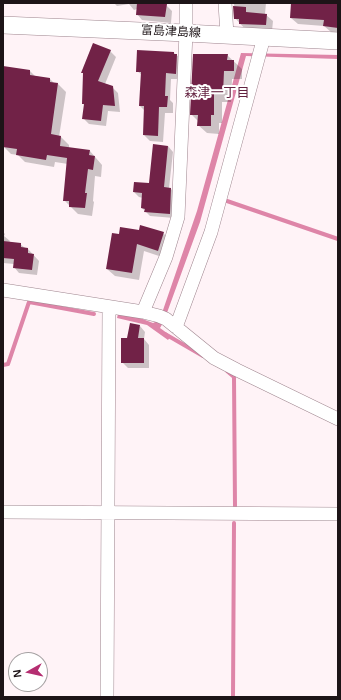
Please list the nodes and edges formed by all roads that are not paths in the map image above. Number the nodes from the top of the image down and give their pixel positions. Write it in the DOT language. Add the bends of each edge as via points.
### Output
graph roads {
  1 [pos="186,3"];
  2 [pos="226,3"];
  3 [pos="3,25"];
  4 [pos="186,33"];
  5 [pos="227,35"];
  6 [pos="338,41"];
  7 [pos="260,49"];
  8 [pos="3,290"];
  9 [pos="109,307"];
  10 [pos="142,312"];
  11 [pos="167,321"];
  12 [pos="338,419"];
  13 [pos="3,512"];
  14 [pos="108,512"];
  15 [pos="338,514"];
  16 [pos="107,697"];
  1 -- 4 [label="street"];
  2 -- 5 [label="street"];
  3 -- 4 [label="main road, 富島津島線"];
  4 -- 5 [label="main road, 富島津島線"];
  4 -- 10 [label="street" via="178,217 166,258"];
  5 -- 7 [label="main road, 富島津島線"];
  6 -- 7 [label="main road, 富島津島線"];
  7 -- 11 [label="street" via="211,232"];
  8 -- 9 [label="street"];
  9 -- 10 [label="street"];
  9 -- 14 [label="street"];
  10 -- 11 [label="street"];
  11 -- 12 [label="street" via="214,358"];
  13 -- 14 [label="street"];
  14 -- 15 [label="street"];
  14 -- 16 [label="street"];
}
